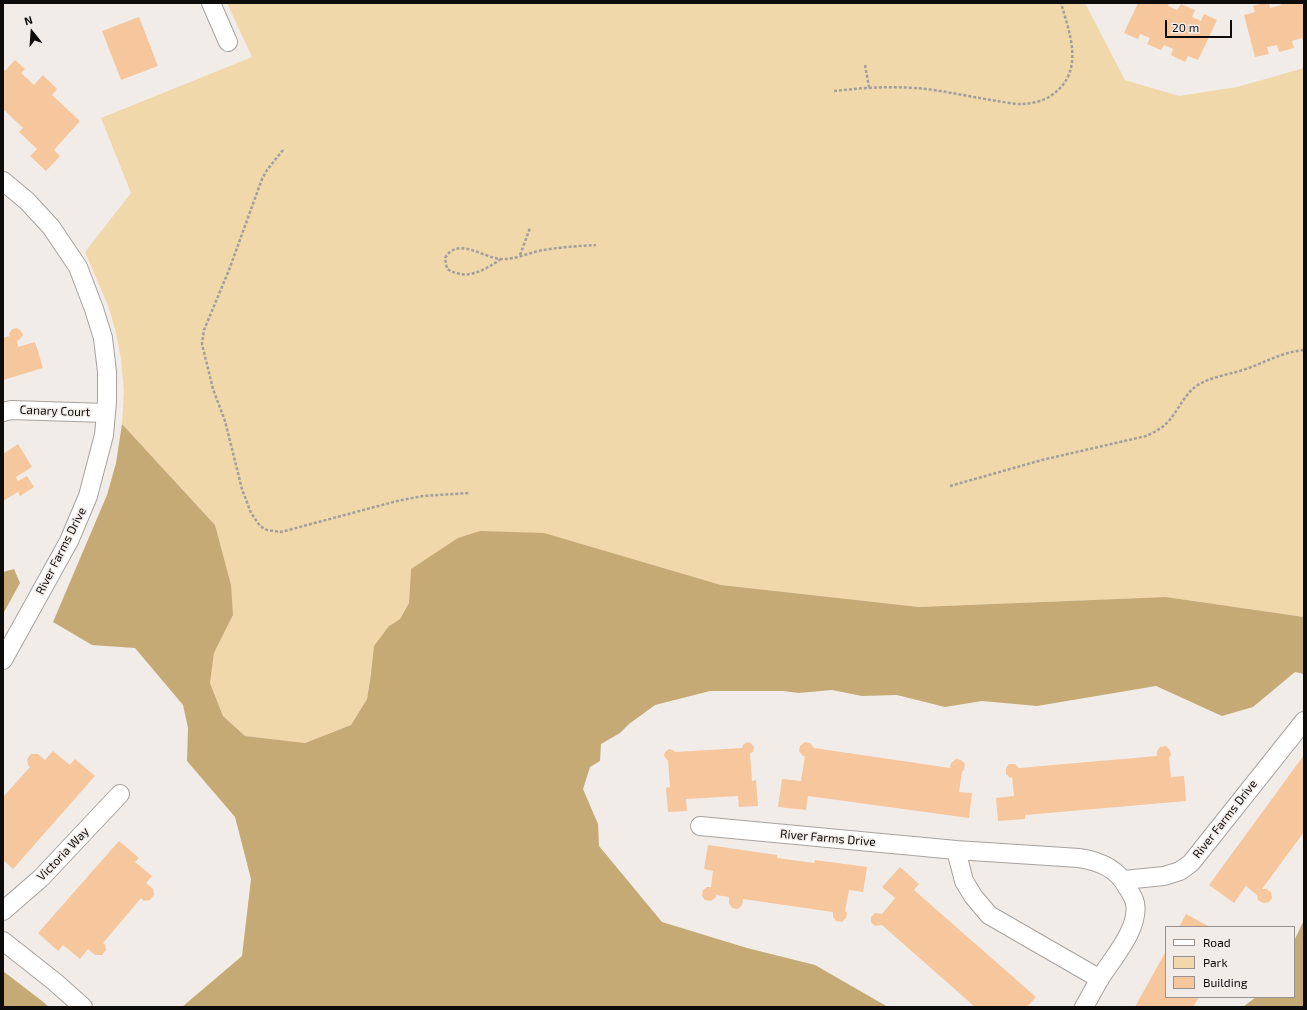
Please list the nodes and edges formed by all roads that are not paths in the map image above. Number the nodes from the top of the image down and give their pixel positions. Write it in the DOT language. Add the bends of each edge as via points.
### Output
graph roads {
  1 [pos="211,3"];
  2 [pos="228,42"];
  3 [pos="3,181"];
  4 [pos="3,412"];
  5 [pos="106,413"];
  6 [pos="3,660"];
  7 [pos="1304,720"];
  8 [pos="120,794"];
  9 [pos="700,826"];
  10 [pos="956,850"];
  11 [pos="1124,880"];
  12 [pos="3,911"];
  13 [pos="3,941"];
  14 [pos="1100,979"];
  15 [pos="83,1007"];
  16 [pos="1084,1007"];
  1 -- 2 [label="street"];
  3 -- 5 [label="street, River Farms Drive" via="27,201 51,227 78,267 103,338 107,372"];
  4 -- 5 [label="street, Canary Court" via="11,410"];
  5 -- 6 [label="street, River Farms Drive" via="104,435 88,496 69,541"];
  7 -- 11 [label="street, River Farms Drive" via="1191,863 1180,871 1164,876"];
  8 -- 12 [label="street, Victoria Way" via="41,878"];
  9 -- 10 [label="street, River Farms Drive"];
  10 -- 11 [label="street, River Farms Drive" via="1093,860 1116,872"];
  10 -- 14 [label="street" via="964,881 989,915"];
  11 -- 14 [label="street, River Farms Drive" via="1135,902 1134,920 1117,956"];
  13 -- 15 [label="street"];
  14 -- 16 [label="street, River Farms Drive"];
}
